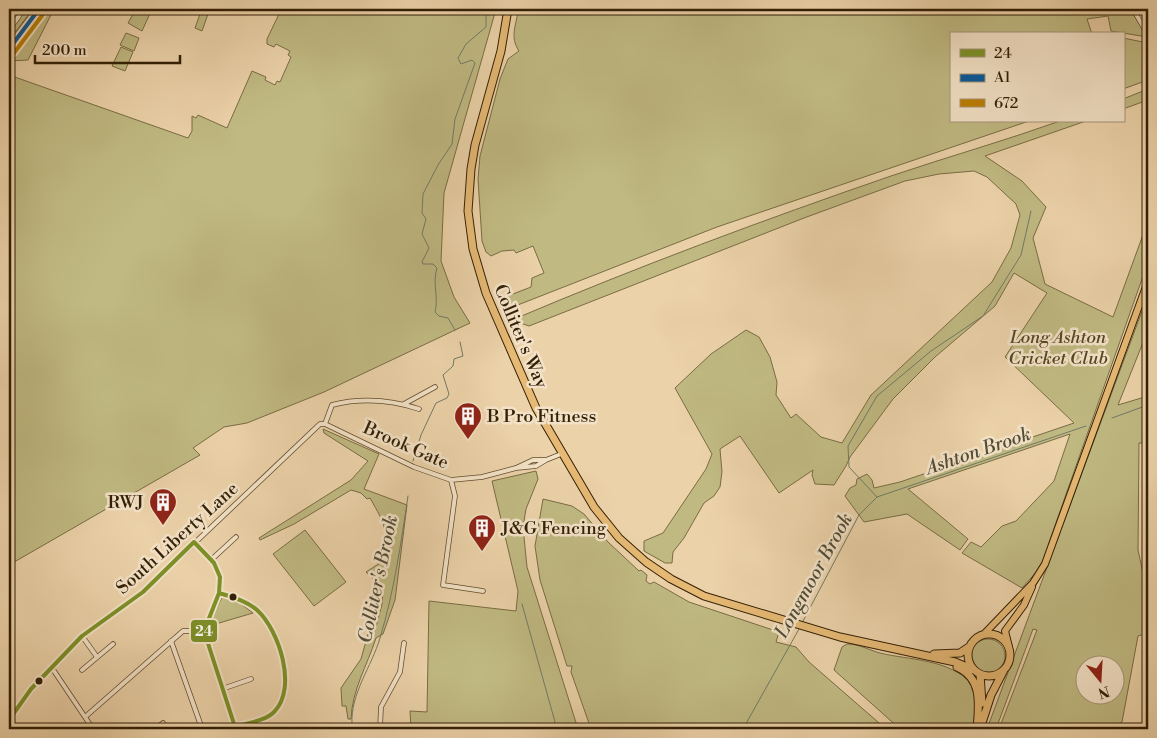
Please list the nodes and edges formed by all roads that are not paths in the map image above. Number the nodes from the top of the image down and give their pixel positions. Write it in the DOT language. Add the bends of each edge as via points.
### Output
graph roads {
  1 [pos="24,9"];
  2 [pos="39,9"];
  3 [pos="508,9"];
  4 [pos="1133,9"];
  5 [pos="9,30"];
  6 [pos="1148,34"];
  7 [pos="9,49"];
  8 [pos="1148,282"];
  9 [pos="435,387"];
  10 [pos="404,404"];
  11 [pos="419,409"];
  12 [pos="325,424"];
  13 [pos="561,454"];
  14 [pos="451,480"];
  15 [pos="236,538"];
  16 [pos="194,542"];
  17 [pos="211,560"];
  18 [pos="1033,583"];
  19 [pos="483,591"];
  20 [pos="219,593"];
  21 [pos="204,631"];
  22 [pos="984,634"];
  23 [pos="82,636"];
  24 [pos="171,641"];
  25 [pos="404,643"];
  26 [pos="113,644"];
  27 [pos="969,646"];
  28 [pos="1009,647"];
  29 [pos="922,654"];
  30 [pos="97,657"];
  31 [pos="52,668"];
  32 [pos="82,670"];
  33 [pos="1004,670"];
  34 [pos="977,672"];
  35 [pos="251,679"];
  36 [pos="222,689"];
  37 [pos="85,717"];
  38 [pos="9,720"];
  39 [pos="163,723"];
  40 [pos="200,723"];
  41 [pos="235,728"];
  42 [pos="379,728"];
  43 [pos="93,729"];
  44 [pos="155,729"];
  45 [pos="350,729"];
  46 [pos="978,729"];
  1 -- 5 [label="street"];
  2 -- 7 [label="highway"];
  3 -- 13 [label="highway, Colliter's Way" via="501,51 472,161 468,191 470,231 476,267 489,302 536,408"];
  4 -- 6 [label="street"];
  8 -- 18 [label="main road" via="1045,564"];
  9 -- 10 [label="street"];
  10 -- 11 [label="street"];
  10 -- 12 [label="street" via="361,400 343,402 332,405"];
  12 -- 14 [label="street, Brook Gate" via="414,467"];
  12 -- 16 [label="street, South Liberty Lane" via="320,424"];
  13 -- 14 [label="street" via="482,477"];
  13 -- 29 [label="highway, Colliter's Way" via="605,522 646,562 671,579 704,596 809,628"];
  14 -- 19 [label="street, Brook Gate" via="455,496 443,585"];
  15 -- 17 [label="street"];
  16 -- 17 [label="street"];
  16 -- 23 [label="street, South Liberty Lane" via="143,592"];
  17 -- 20 [label="street" via="220,577"];
  18 -- 22 [label="main road"];
  18 -- 28 [label="main road" via="1024,604 1005,631"];
  20 -- 21 [label="street"];
  20 -- 41 [label="street" via="243,601 261,615 283,656 282,698 278,708"];
  21 -- 24 [label="street" via="185,630"];
  21 -- 36 [label="street"];
  22 -- 27 [label="highway"];
  22 -- 28 [label="highway" via="999,636"];
  23 -- 30 [label="street"];
  23 -- 31 [label="street, South Liberty Lane"];
  24 -- 37 [label="street"];
  24 -- 40 [label="street"];
  25 -- 42 [label="street" via="400,672 381,708"];
  26 -- 30 [label="street"];
  27 -- 29 [label="highway, Colliter's Way" via="954,654"];
  27 -- 34 [label="highway" via="968,659"];
  28 -- 33 [label="highway" via="1010,659"];
  29 -- 34 [label="highway, Colliter's Way" via="955,662"];
  29 -- 46 [label="highway" via="962,669 971,676 978,694"];
  30 -- 32 [label="street"];
  31 -- 37 [label="street"];
  31 -- 38 [label="street, South Liberty Lane" via="31,689"];
  33 -- 34 [label="highway" via="993,676"];
  33 -- 46 [label="highway"];
  34 -- 46 [label="highway" via="983,693"];
  35 -- 36 [label="street"];
  36 -- 41 [label="street"];
  37 -- 43 [label="street"];
  39 -- 44 [label="street"];
  42 -- 45 [label="street"];
}
